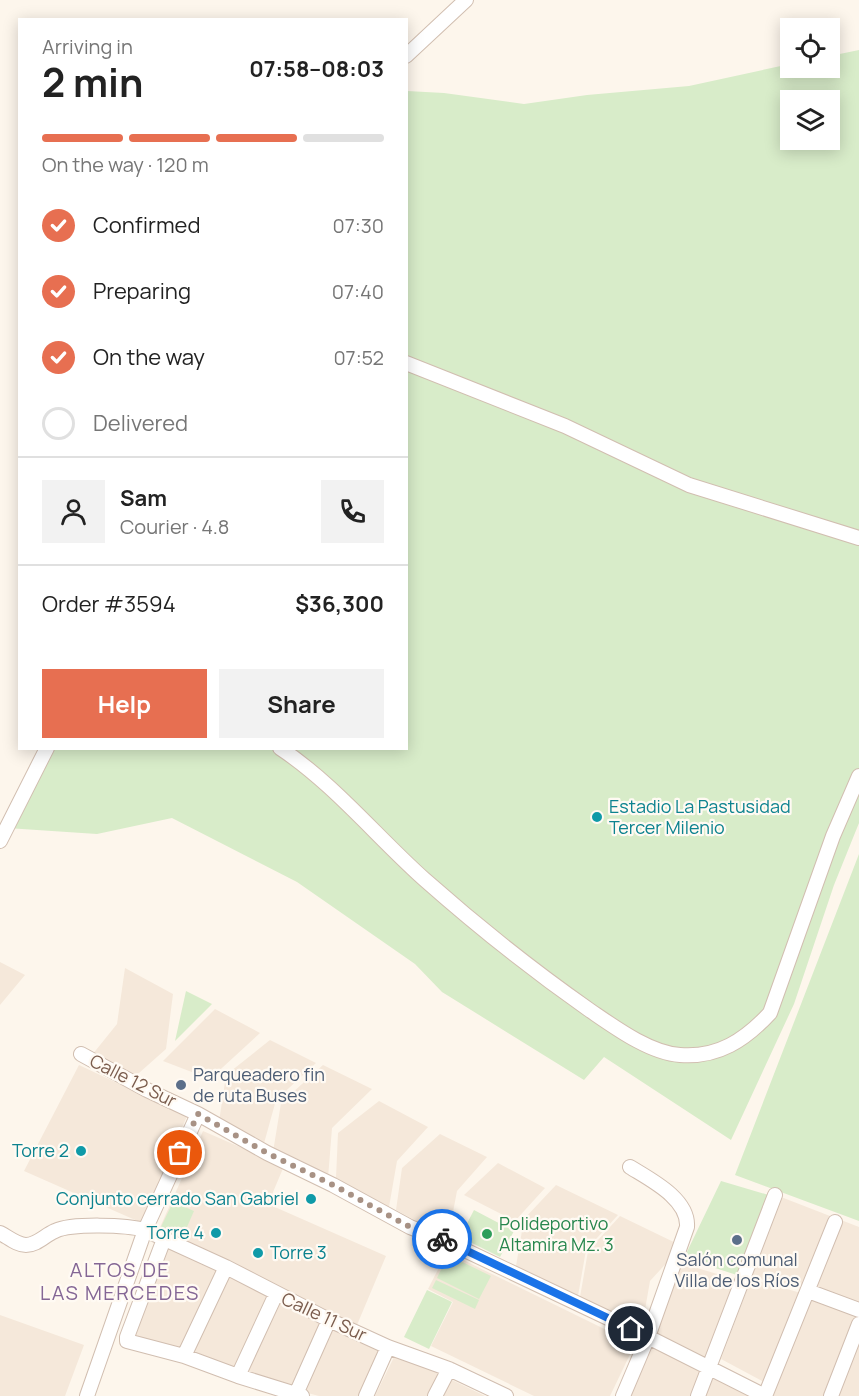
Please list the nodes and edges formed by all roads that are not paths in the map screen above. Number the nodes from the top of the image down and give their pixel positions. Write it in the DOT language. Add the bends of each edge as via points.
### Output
graph roads {
  1 [pos="466,0"];
  2 [pos="408,54"];
  3 [pos="408,364"];
  4 [pos="859,538"];
  5 [pos="46,750"];
  6 [pos="283,750"];
  7 [pos="859,776"];
  8 [pos="0,841"];
  9 [pos="81,1054"];
  10 [pos="198,1114"];
  11 [pos="630,1167"];
  12 [pos="775,1195"];
  13 [pos="835,1222"];
  14 [pos="145,1230"];
  15 [pos="0,1233"];
  16 [pos="164,1239"];
  17 [pos="226,1267"];
  18 [pos="808,1291"];
  19 [pos="276,1294"];
  20 [pos="859,1310"];
  21 [pos="329,1320"];
  22 [pos="859,1324"];
  23 [pos="648,1337"];
  24 [pos="388,1347"];
  25 [pos="184,1356"];
  26 [pos="709,1369"];
  27 [pos="449,1370"];
  28 [pos="238,1376"];
  29 [pos="299,1395"];
  30 [pos="87,1396"];
  31 [pos="366,1396"];
  32 [pos="435,1396"];
  33 [pos="506,1396"];
  34 [pos="623,1396"];
  35 [pos="698,1396"];
  36 [pos="765,1396"];
  37 [pos="831,1396"];
  1 -- 2 [label="street"];
  3 -- 4 [label="street" via="566,426 689,485"];
  5 -- 8 [label="street"];
  6 -- 7 [label="street" via="303,764 424,879 554,985 652,1048 699,1056 719,1051 753,1032 770,1013 833,836"];
  9 -- 10 [label="street, Calle 12 Sur"];
  10 -- 14 [label="street"];
  10 -- 23 [label="street, Calle 12 Sur" via="410,1227"];
  11 -- 23 [label="street" via="668,1193 685,1211 687,1227"];
  12 -- 26 [label="street"];
  13 -- 18 [label="street"];
  14 -- 15 [label="street, Calle 11 Sur" via="132,1226 71,1227 56,1230 28,1245"];
  14 -- 16 [label="street, Calle 11 Sur"];
  14 -- 30 [label="street"];
  16 -- 17 [label="street, Calle 11 Sur"];
  16 -- 25 [label="street" via="127,1337 130,1343"];
  17 -- 19 [label="street, Calle 11 Sur"];
  17 -- 25 [label="street"];
  18 -- 20 [label="street"];
  18 -- 36 [label="street"];
  19 -- 21 [label="street, Calle 11 Sur"];
  19 -- 28 [label="street"];
  21 -- 24 [label="street, Calle 11 Sur"];
  21 -- 29 [label="street"];
  22 -- 37 [label="street"];
  23 -- 26 [label="street, Calle 12 Sur"];
  23 -- 34 [label="street"];
  24 -- 27 [label="street, Calle 11 Sur"];
  24 -- 31 [label="street"];
  25 -- 28 [label="street"];
  26 -- 35 [label="street"];
  26 -- 36 [label="street, Calle 12 Sur"];
  27 -- 32 [label="street"];
  27 -- 33 [label="street, Calle 11 Sur"];
  28 -- 29 [label="street"];
}
